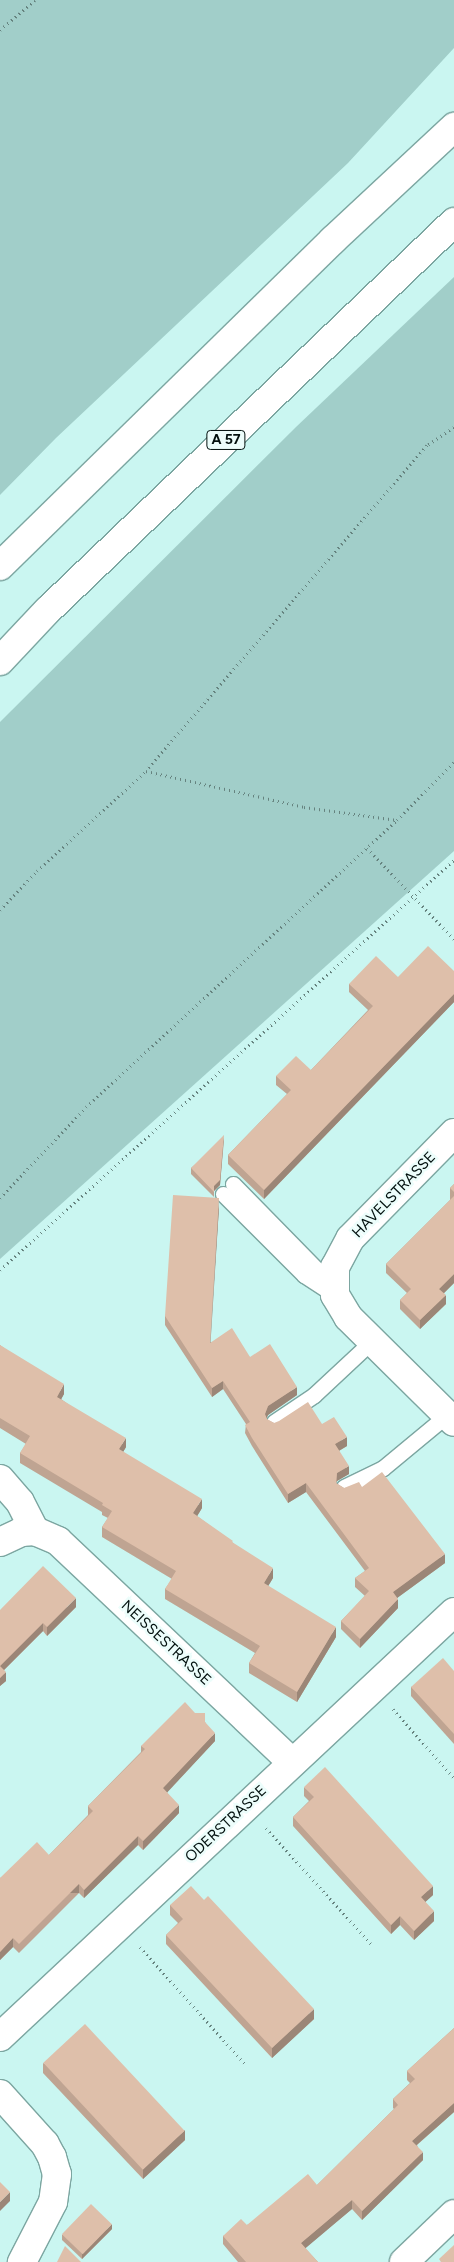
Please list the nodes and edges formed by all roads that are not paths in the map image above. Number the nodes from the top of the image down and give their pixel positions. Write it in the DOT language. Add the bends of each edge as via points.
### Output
graph roads {
  1 [pos="454,127"];
  2 [pos="454,222"];
  3 [pos="0,566"];
  4 [pos="0,661"];
  5 [pos="454,1133"];
  6 [pos="228,1189"];
  7 [pos="335,1292"];
  8 [pos="372,1341"];
  9 [pos="451,1419"];
  10 [pos="274,1422"];
  11 [pos="0,1478"];
  12 [pos="344,1487"];
  13 [pos="35,1531"];
  14 [pos="0,1542"];
  15 [pos="454,1612"];
  16 [pos="292,1762"];
  17 [pos="0,2037"];
  18 [pos="0,2094"];
  19 [pos="454,2214"];
  20 [pos="22,2262"];
  21 [pos="404,2262"];
  1 -- 3 [label="main road" via="333,240"];
  2 -- 4 [label="main road, A 57" via="47,611"];
  5 -- 7 [label="main road, HAVELSTRASSE" via="350,1239 335,1267"];
  6 -- 7 [label="lane" via="304,1275"];
  7 -- 8 [label="main road" via="348,1317"];
  8 -- 9 [label="main road"];
  8 -- 10 [label="lane" via="314,1395"];
  9 -- 12 [label="lane" via="383,1468"];
  11 -- 13 [label="main road" via="20,1502"];
  13 -- 14 [label="main road" via="21,1532"];
  13 -- 16 [label="main road, NEISSESTRASSE" via="58,1541"];
  15 -- 16 [label="main road, ODERSTRASSE"];
  16 -- 17 [label="main road, ODERSTRASSE"];
  18 -- 20 [label="main road" via="45,2144 57,2174 53,2202"];
  19 -- 21 [label="main road"];
}
